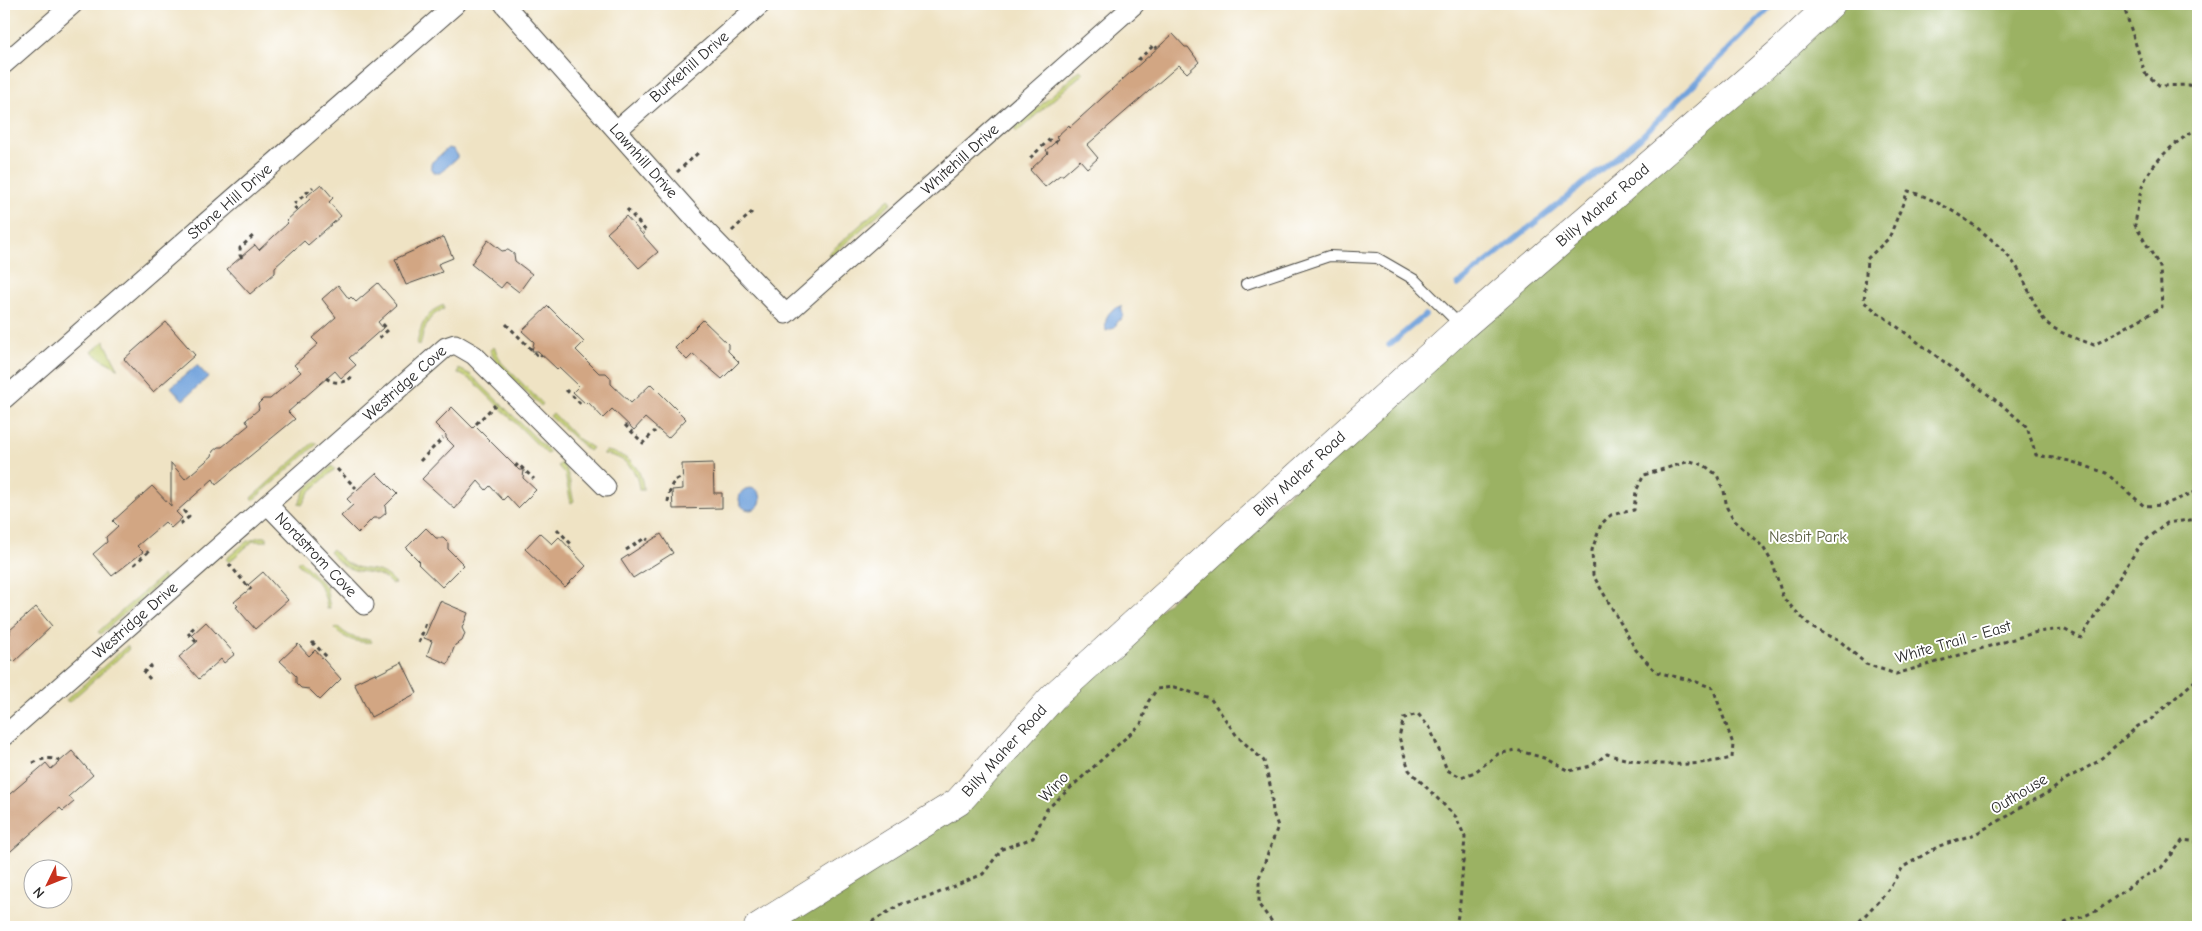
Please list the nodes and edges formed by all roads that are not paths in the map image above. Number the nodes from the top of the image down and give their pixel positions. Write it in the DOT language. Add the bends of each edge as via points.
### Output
graph roads {
  1 [pos="73,4"];
  2 [pos="456,4"];
  3 [pos="504,4"];
  4 [pos="761,4"];
  5 [pos="1134,4"];
  6 [pos="1831,4"];
  7 [pos="4,64"];
  8 [pos="617,130"];
  9 [pos="1246,284"];
  10 [pos="786,314"];
  11 [pos="1462,327"];
  12 [pos="4,400"];
  13 [pos="606,487"];
  14 [pos="268,505"];
  15 [pos="364,605"];
  16 [pos="4,736"];
  17 [pos="758,927"];
  1 -- 7 [label="street"];
  2 -- 12 [label="street, Stone Hill Drive"];
  3 -- 8 [label="street, Lawnhill Drive"];
  4 -- 8 [label="street, Burkehill Drive"];
  5 -- 10 [label="street, Whitehill Drive"];
  6 -- 11 [label="main road, Billy Maher Road"];
  8 -- 10 [label="street, Lawnhill Drive"];
  9 -- 11 [label="lane" via="1329,256 1377,258 1415,280"];
  11 -- 17 [label="main road, Billy Maher Road" via="1053,697 958,802"];
  13 -- 14 [label="street, Westridge Cove" via="474,355 455,344 439,353"];
  14 -- 15 [label="street, Nordstrom Cove"];
  14 -- 16 [label="street, Westridge Drive"];
}
